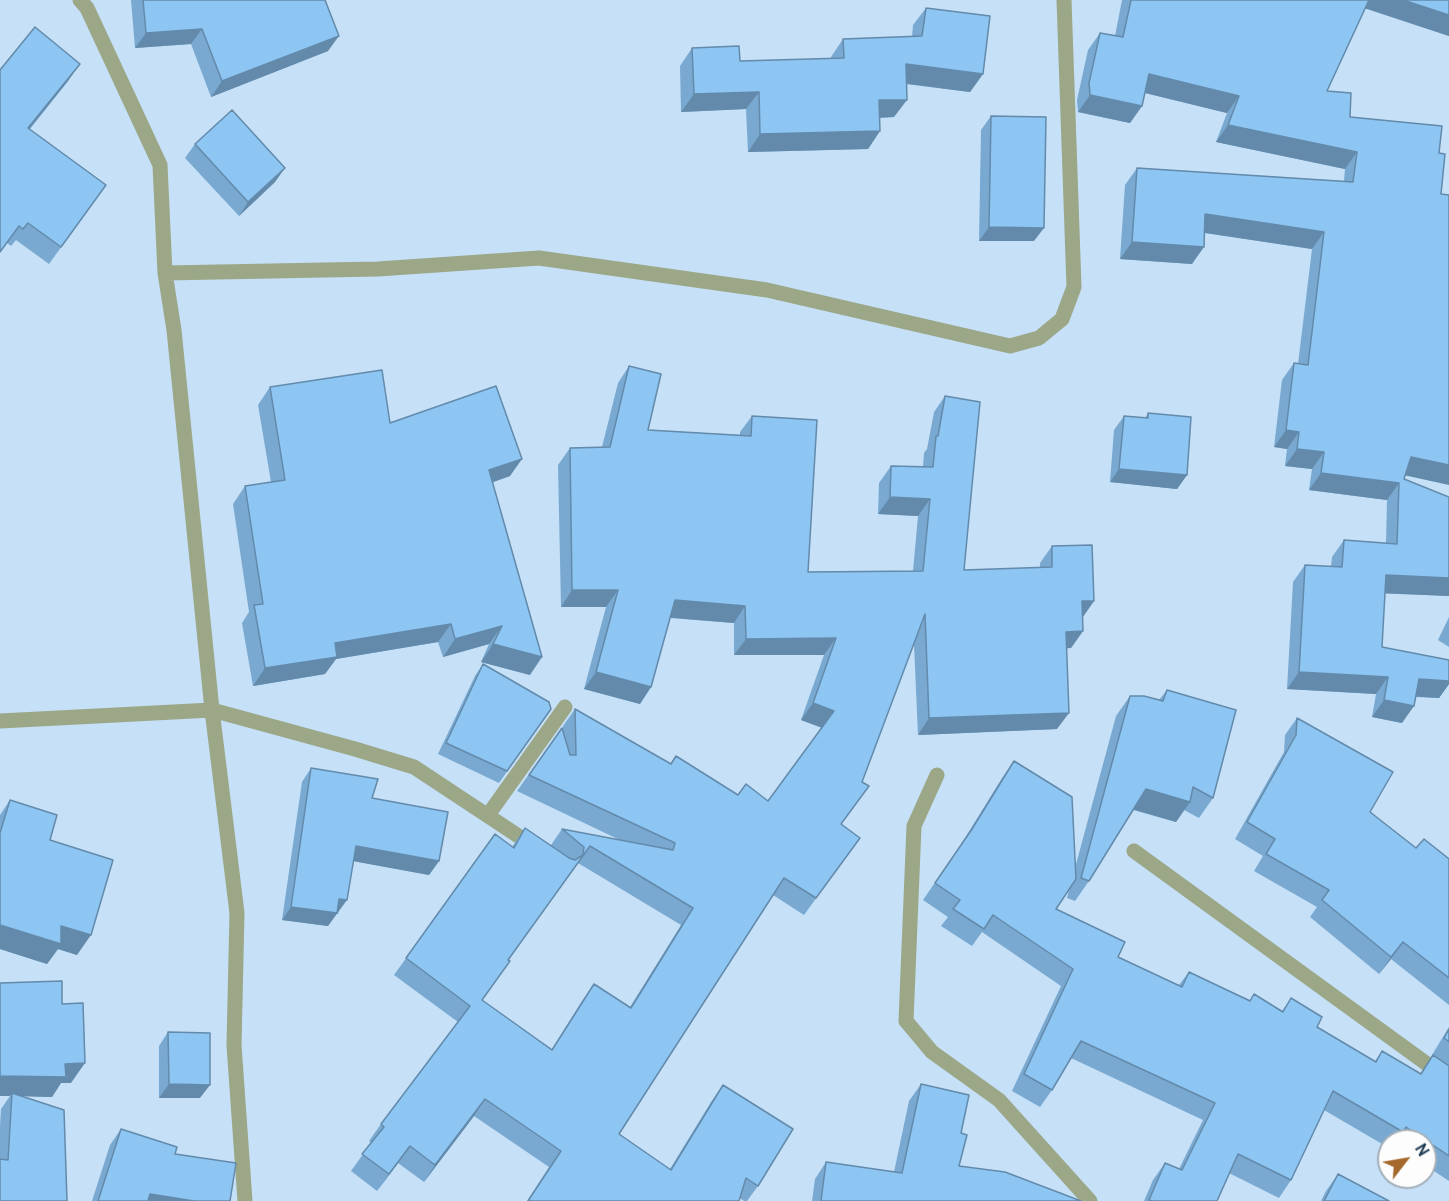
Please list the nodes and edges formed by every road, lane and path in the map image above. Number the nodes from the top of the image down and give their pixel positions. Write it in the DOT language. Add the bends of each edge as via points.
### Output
graph roads {
  1 [pos="80,0"];
  2 [pos="1064,0"];
  3 [pos="165,273"];
  4 [pos="565,706"];
  5 [pos="212,710"];
  6 [pos="0,721"];
  7 [pos="937,775"];
  8 [pos="488,815"];
  9 [pos="1134,851"];
  10 [pos="544,854"];
  11 [pos="1449,1080"];
  12 [pos="245,1201"];
  13 [pos="1090,1201"];
  1 -- 3 [label="street" via="160,165"];
  2 -- 3 [label="street" via="1074,287 1062,319 1039,338 1010,346 767,290 539,258 378,269"];
  3 -- 5 [label="street"];
  4 -- 8 [label="street"];
  5 -- 6 [label="street"];
  5 -- 8 [label="street" via="414,767"];
  5 -- 12 [label="street" via="237,913 234,1045"];
  7 -- 13 [label="street" via="914,826 906,1021 932,1052 999,1100"];
  8 -- 10 [label="street"];
  9 -- 11 [label="street"];
}
